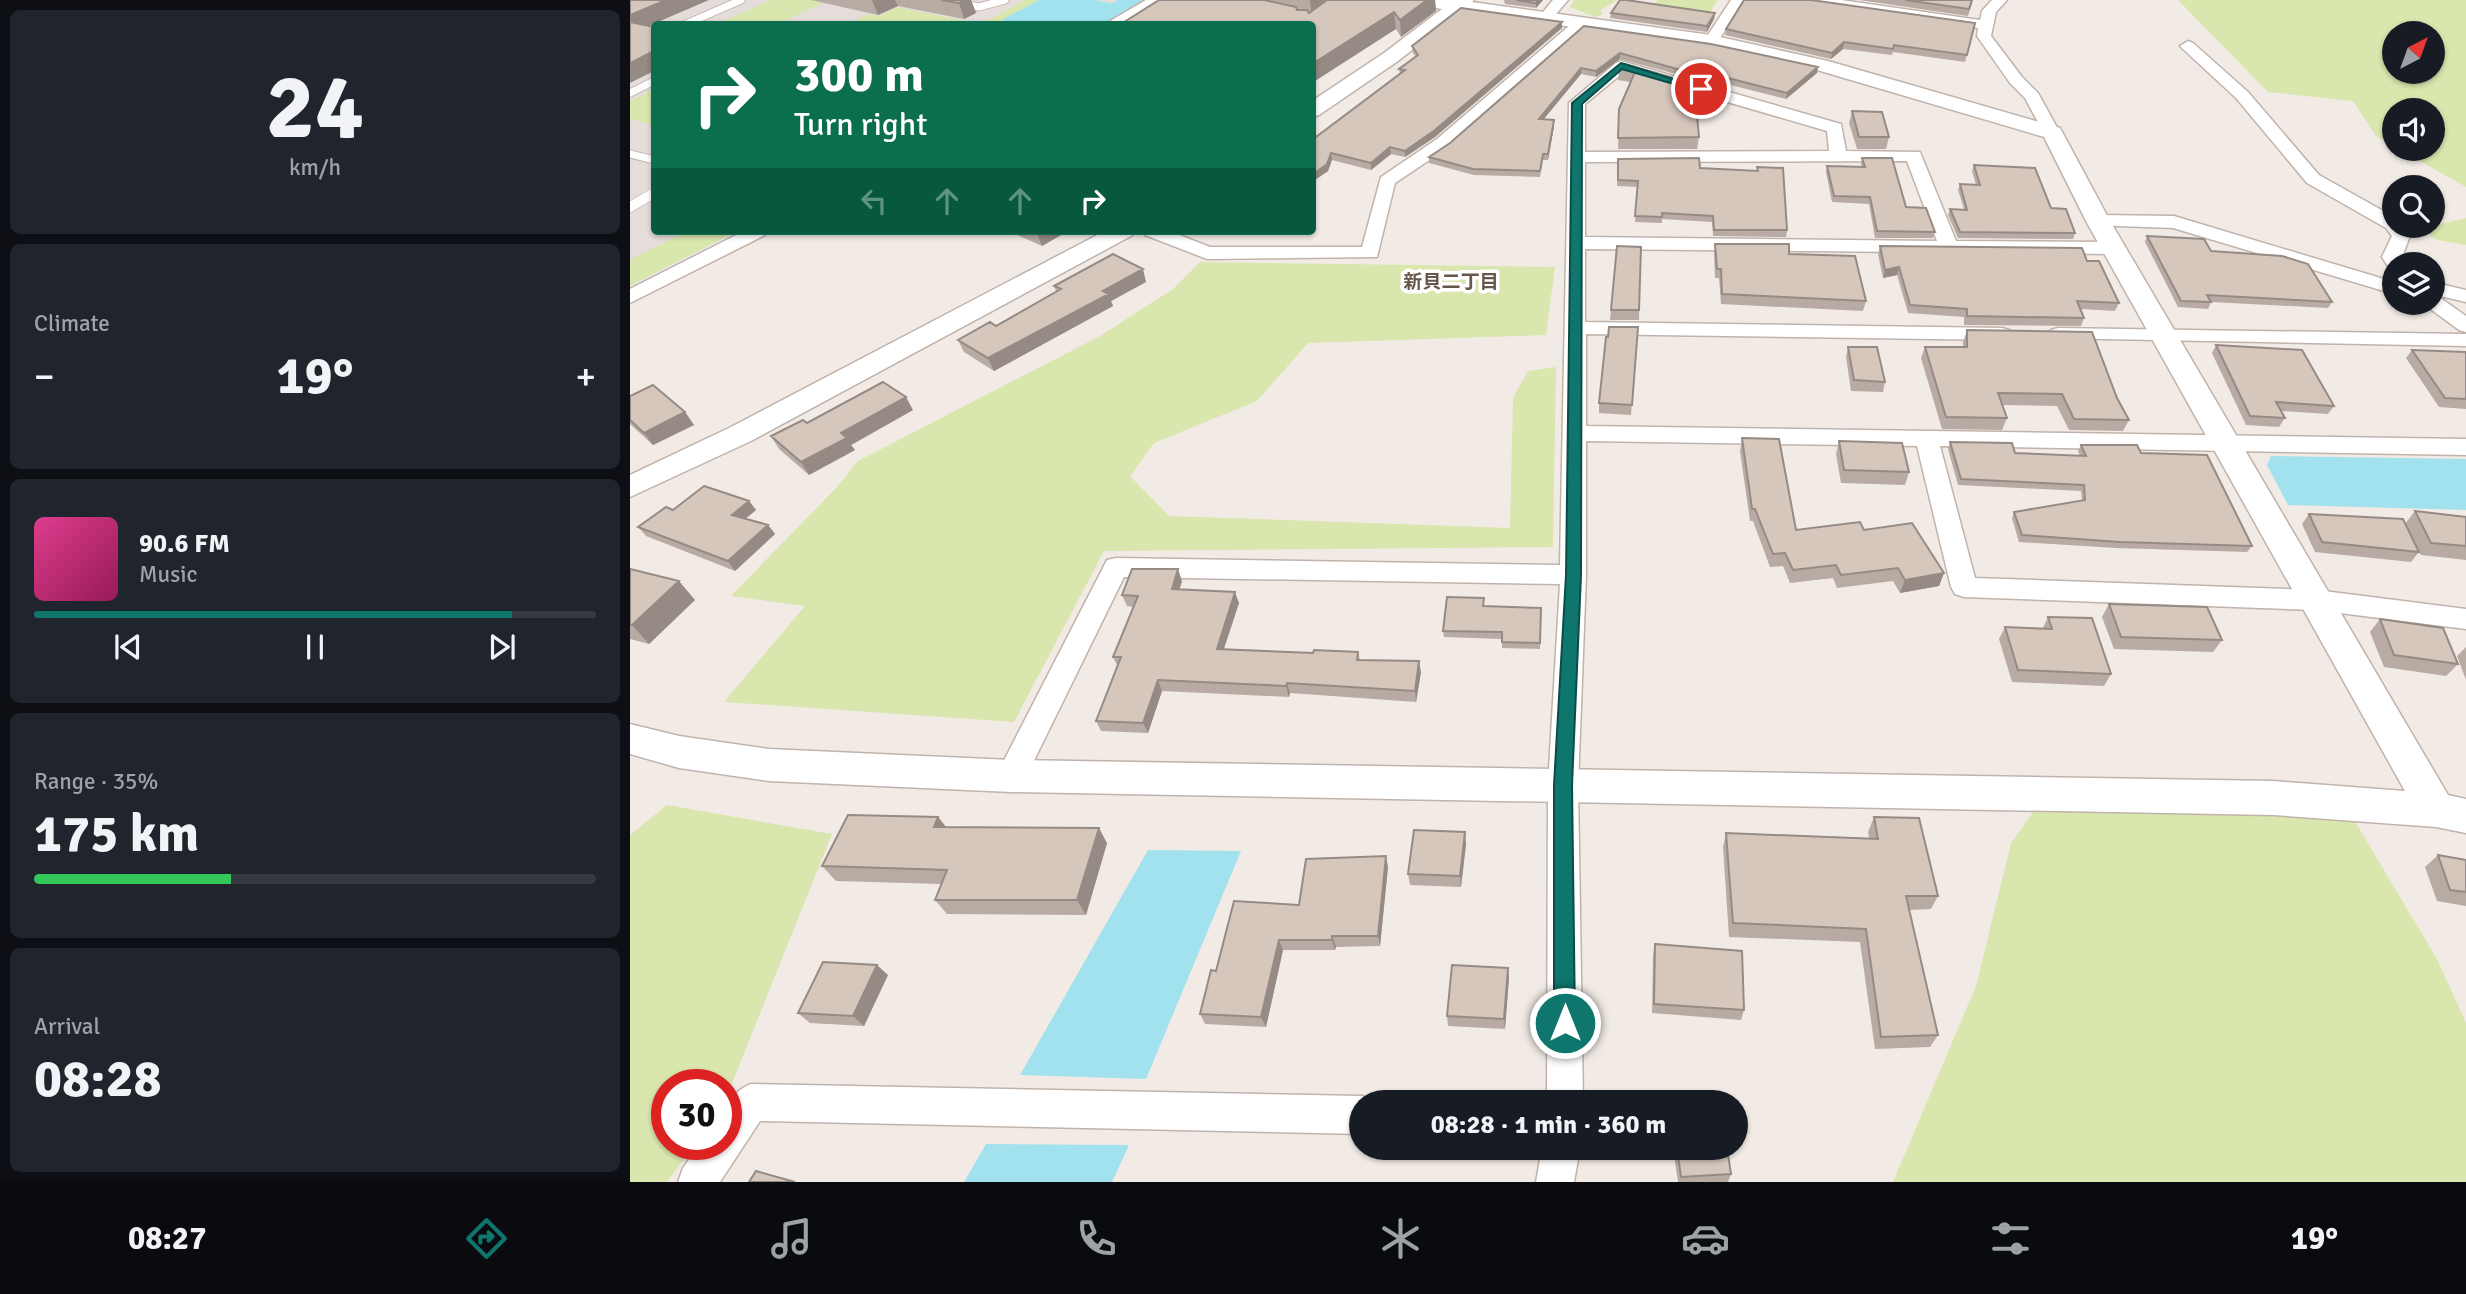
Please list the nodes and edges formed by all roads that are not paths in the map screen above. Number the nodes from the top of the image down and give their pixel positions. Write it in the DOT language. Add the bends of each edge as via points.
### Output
graph roads {
  1 [pos="741,0"];
  2 [pos="941,0"];
  3 [pos="1005,0"];
  4 [pos="1157,0"];
  5 [pos="1418,0"];
  6 [pos="1561,0"];
  7 [pos="1738,0"];
  8 [pos="1811,0"];
  9 [pos="2000,0"];
  10 [pos="1461,3"];
  11 [pos="1861,3"];
  12 [pos="1545,18"];
  13 [pos="693,21"];
  14 [pos="1118,21"];
  15 [pos="1581,23"];
  16 [pos="1985,25"];
  17 [pos="1711,41"];
  18 [pos="2188,46"];
  19 [pos="651,82"];
  20 [pos="630,93"];
  21 [pos="1316,108"];
  22 [pos="2052,132"];
  23 [pos="630,154"];
  24 [pos="1838,155"];
  25 [pos="1577,157"];
  26 [pos="651,159"];
  27 [pos="651,195"];
  28 [pos="630,206"];
  29 [pos="2382,219"];
  30 [pos="2098,221"];
  31 [pos="750,235"];
  32 [pos="1115,235"];
  33 [pos="1162,235"];
  34 [pos="1576,243"];
  35 [pos="1950,246"];
  36 [pos="2113,248"];
  37 [pos="2382,284"];
  38 [pos="2445,291"];
  39 [pos="2466,296"];
  40 [pos="630,297"];
  41 [pos="2445,311"];
  42 [pos="2466,326"];
  43 [pos="1575,328"];
  44 [pos="2165,336"];
  45 [pos="2466,340"];
  46 [pos="1574,433"];
  47 [pos="1927,439"];
  48 [pos="2226,445"];
  49 [pos="2466,447"];
  50 [pos="630,487"];
  51 [pos="1573,575"];
  52 [pos="2316,600"];
  53 [pos="2466,619"];
  54 [pos="630,739"];
  55 [pos="1011,776"];
  56 [pos="1563,785"];
  57 [pos="2451,813"];
  58 [pos="1565,1090"];
  59 [pos="742,1115"];
  60 [pos="1349,1115"];
  61 [pos="712,1160"];
  62 [pos="1559,1160"];
  63 [pos="697,1182"];
  64 [pos="1555,1182"];
  1 -- 13 [label="lane"];
  2 -- 3 [label="lane" via="976,7"];
  4 -- 14 [label="street"];
  5 -- 10 [label="street"];
  6 -- 12 [label="street"];
  7 -- 17 [label="street"];
  8 -- 11 [label="street"];
  9 -- 16 [label="street" via="1989,11"];
  10 -- 12 [label="street"];
  10 -- 21 [label="street"];
  11 -- 16 [label="street"];
  12 -- 15 [label="street"];
  15 -- 17 [label="street"];
  15 -- 33 [label="street" via="1443,143 1387,181 1370,253 1207,253"];
  16 -- 22 [label="street" via="1984,36 2032,96"];
  17 -- 22 [label="street" via="1821,65"];
  18 -- 29 [label="street" via="2242,95 2313,179"];
  19 -- 20 [label="lane"];
  22 -- 30 [label="street"];
  23 -- 26 [label="lane"];
  24 -- 25 [label="street"];
  24 -- 25 [label="street" via="1835,128 1621,66 1577,103"];
  24 -- 35 [label="street" via="1914,156"];
  25 -- 34 [label="street"];
  27 -- 28 [label="lane"];
  30 -- 36 [label="street"];
  30 -- 37 [label="street" via="2174,222"];
  31 -- 40 [label="street"];
  32 -- 50 [label="street" via="741,434"];
  34 -- 35 [label="street"];
  34 -- 43 [label="street"];
  35 -- 36 [label="street"];
  36 -- 44 [label="street"];
  38 -- 39 [label="street"];
  41 -- 42 [label="street"];
  43 -- 44 [label="street"];
  43 -- 46 [label="street"];
  44 -- 45 [label="street"];
  44 -- 48 [label="street"];
  46 -- 47 [label="street"];
  46 -- 51 [label="street"];
  47 -- 48 [label="street"];
  47 -- 52 [label="street" via="1964,587"];
  48 -- 49 [label="street"];
  48 -- 52 [label="street"];
  51 -- 55 [label="street" via="1116,567"];
  51 -- 56 [label="street"];
  52 -- 53 [label="street"];
  52 -- 57 [label="street"];
  54 -- 55 [label="street" via="679,752 769,765"];
  55 -- 56 [label="street"];
  56 -- 57 [label="street" via="2273,798"];
  56 -- 58 [label="street"];
  59 -- 60 [label="street" via="751,1102"];
  61 -- 63 [label="street"];
  62 -- 64 [label="street"];
}
